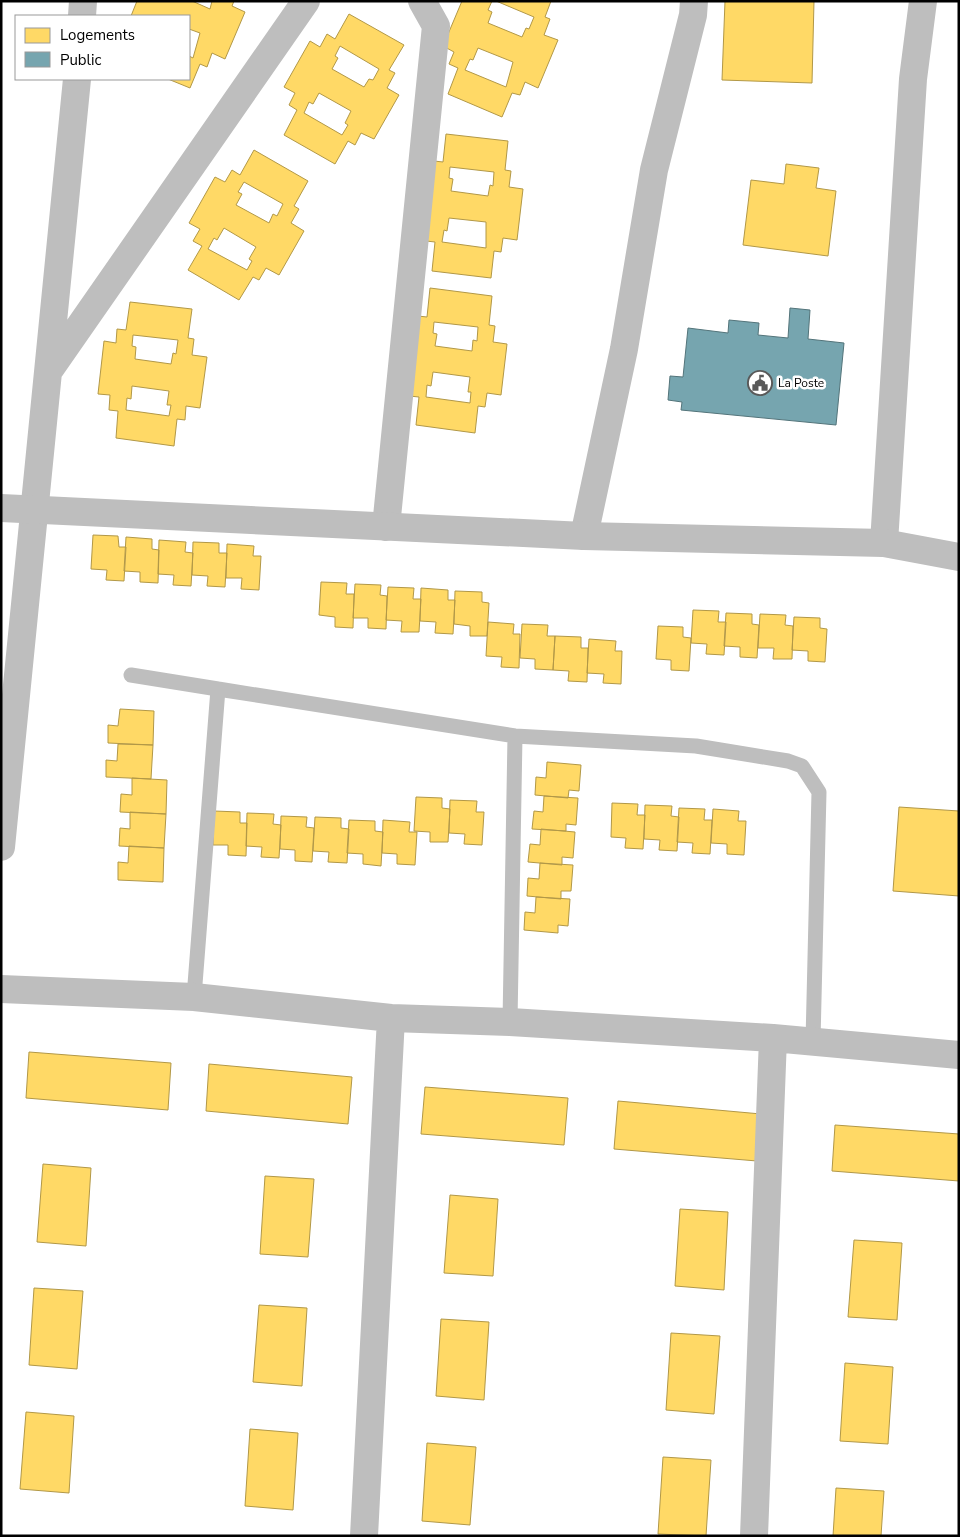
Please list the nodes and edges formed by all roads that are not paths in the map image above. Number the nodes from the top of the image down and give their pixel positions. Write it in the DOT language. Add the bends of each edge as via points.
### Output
graph roads {
  1 [pos="83,1"];
  2 [pos="306,1"];
  3 [pos="422,1"];
  4 [pos="694,1"];
  5 [pos="923,1"];
  6 [pos="82,15"];
  7 [pos="77,80"];
  8 [pos="49,371"];
  9 [pos="1,508"];
  10 [pos="36,511"];
  11 [pos="386,527"];
  12 [pos="584,536"];
  13 [pos="884,543"];
  14 [pos="959,557"];
  15 [pos="131,675"];
  16 [pos="218,688"];
  17 [pos="515,736"];
  18 [pos="1,847"];
  19 [pos="1,989"];
  20 [pos="194,997"];
  21 [pos="391,1018"];
  22 [pos="510,1022"];
  23 [pos="773,1038"];
  24 [pos="813,1041"];
  25 [pos="959,1055"];
  26 [pos="364,1536"];
  27 [pos="754,1536"];
  1 -- 6 [label="street"];
  2 -- 8 [label="street"];
  3 -- 11 [label="street" via="436,26"];
  4 -- 12 [label="street" via="654,170 624,349"];
  5 -- 13 [label="street" via="914,78"];
  7 -- 8 [label="street"];
  8 -- 10 [label="street"];
  9 -- 10 [label="street"];
  10 -- 11 [label="street"];
  10 -- 18 [label="street"];
  11 -- 12 [label="street"];
  12 -- 13 [label="street"];
  13 -- 14 [label="street"];
  15 -- 16 [label="lane"];
  16 -- 17 [label="lane"];
  16 -- 20 [label="lane"];
  17 -- 22 [label="lane"];
  17 -- 24 [label="lane" via="696,746 802,766 819,792"];
  19 -- 20 [label="street"];
  20 -- 21 [label="street"];
  21 -- 22 [label="street"];
  21 -- 26 [label="street"];
  22 -- 23 [label="street"];
  23 -- 24 [label="street"];
  23 -- 27 [label="street"];
  24 -- 25 [label="street"];
}
